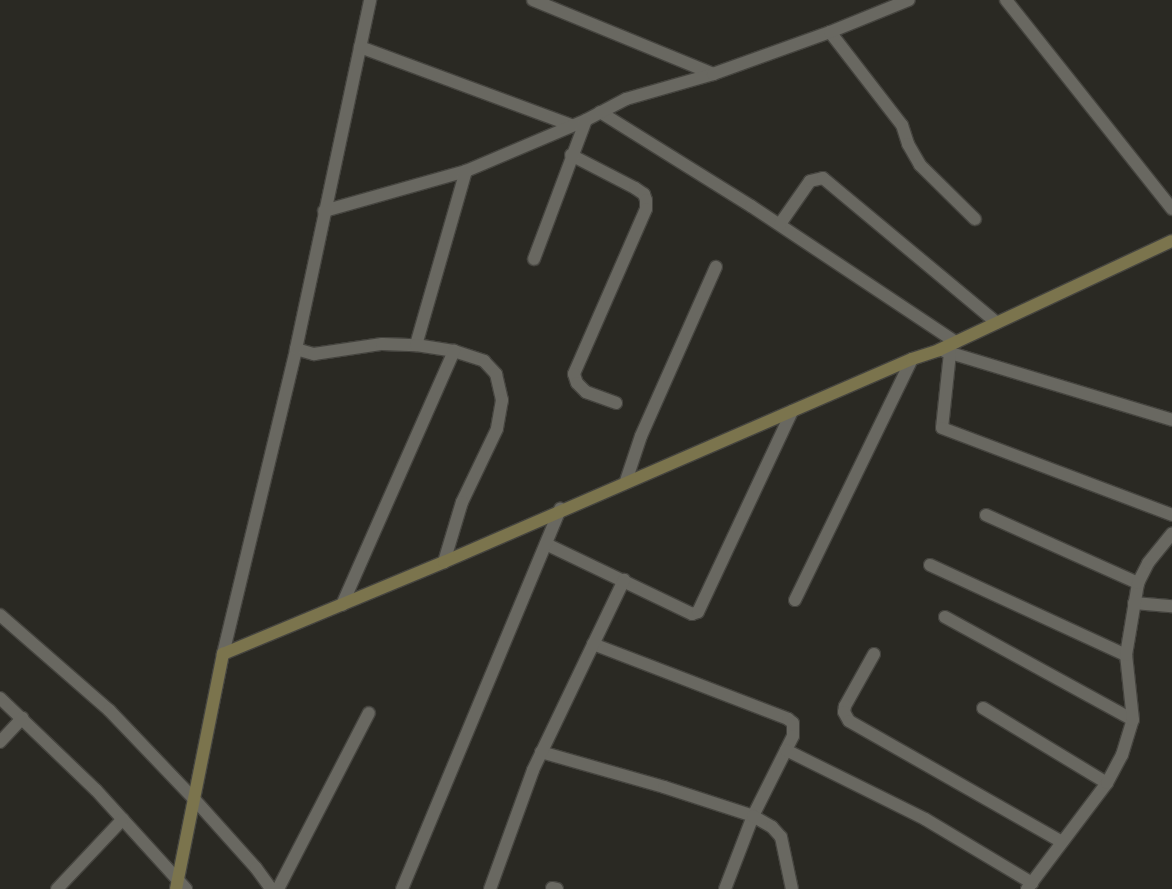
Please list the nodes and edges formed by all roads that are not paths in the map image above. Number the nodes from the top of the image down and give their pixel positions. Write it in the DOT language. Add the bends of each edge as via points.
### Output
graph roads {
  1 [pos="370,0"];
  2 [pos="533,0"];
  3 [pos="909,0"];
  4 [pos="1006,0"];
  5 [pos="893,2"];
  6 [pos="830,32"];
  7 [pos="360,47"];
  8 [pos="713,74"];
  9 [pos="600,112"];
  10 [pos="586,120"];
  11 [pos="571,125"];
  12 [pos="571,155"];
  13 [pos="466,171"];
  14 [pos="1172,209"];
  15 [pos="324,211"];
  16 [pos="975,219"];
  17 [pos="780,224"];
  18 [pos="1172,241"];
  19 [pos="534,259"];
  20 [pos="716,267"];
  21 [pos="997,323"];
  22 [pos="416,345"];
  23 [pos="949,348"];
  24 [pos="296,349"];
  25 [pos="454,351"];
  26 [pos="912,359"];
  27 [pos="616,403"];
  28 [pos="792,410"];
  29 [pos="1172,420"];
  30 [pos="626,481"];
  31 [pos="560,510"];
  32 [pos="986,515"];
  33 [pos="1172,515"];
  34 [pos="1172,533"];
  35 [pos="546,544"];
  36 [pos="444,562"];
  37 [pos="930,565"];
  38 [pos="624,580"];
  39 [pos="1138,582"];
  40 [pos="796,600"];
  41 [pos="1134,603"];
  42 [pos="342,605"];
  43 [pos="1172,606"];
  44 [pos="0,615"];
  45 [pos="945,617"];
  46 [pos="593,644"];
  47 [pos="223,654"];
  48 [pos="874,654"];
  49 [pos="1126,655"];
  50 [pos="0,698"];
  51 [pos="983,708"];
  52 [pos="369,713"];
  53 [pos="22,718"];
  54 [pos="1133,720"];
  55 [pos="0,742"];
  56 [pos="786,750"];
  57 [pos="542,752"];
  58 [pos="1107,783"];
  59 [pos="195,800"];
  60 [pos="753,816"];
  61 [pos="123,819"];
  62 [pos="1062,842"];
  63 [pos="177,884"];
  64 [pos="1030,886"];
  65 [pos="56,889"];
  66 [pos="186,889"];
  67 [pos="271,889"];
  68 [pos="278,889"];
  69 [pos="402,889"];
  70 [pos="490,889"];
  71 [pos="725,889"];
  72 [pos="792,889"];
  1 -- 7 [label="street"];
  2 -- 8 [label="street"];
  3 -- 5 [label="street"];
  4 -- 14 [label="street"];
  5 -- 6 [label="street"];
  6 -- 8 [label="street"];
  6 -- 16 [label="street" via="902,125 908,144 920,165"];
  7 -- 11 [label="street"];
  7 -- 15 [label="street"];
  8 -- 9 [label="street" via="626,99"];
  9 -- 10 [label="street"];
  9 -- 17 [label="street"];
  10 -- 11 [label="street"];
  10 -- 12 [label="street"];
  11 -- 13 [label="street"];
  12 -- 19 [label="street"];
  12 -- 27 [label="street" via="639,191 646,200 646,209 574,374 577,383 586,392"];
  13 -- 15 [label="street"];
  13 -- 22 [label="street"];
  15 -- 24 [label="street"];
  17 -- 21 [label="street" via="810,182 823,178"];
  17 -- 23 [label="street"];
  18 -- 21 [label="street"];
  20 -- 30 [label="street" via="641,436"];
  21 -- 23 [label="street"];
  22 -- 24 [label="street" via="382,344 314,354"];
  22 -- 25 [label="street"];
  23 -- 26 [label="street"];
  23 -- 29 [label="street"];
  23 -- 33 [label="street" via="942,428"];
  24 -- 47 [label="street"];
  25 -- 36 [label="street" via="484,361 496,374 502,400 497,429 462,502"];
  25 -- 42 [label="street"];
  26 -- 28 [label="street"];
  26 -- 40 [label="street"];
  28 -- 30 [label="street"];
  28 -- 38 [label="street" via="698,612 692,614"];
  30 -- 31 [label="street"];
  31 -- 35 [label="street"];
  31 -- 36 [label="street"];
  32 -- 39 [label="street"];
  34 -- 39 [label="street" via="1148,563"];
  35 -- 38 [label="street"];
  35 -- 69 [label="street"];
  36 -- 42 [label="street"];
  37 -- 49 [label="street"];
  38 -- 46 [label="street"];
  39 -- 41 [label="street"];
  41 -- 43 [label="street"];
  41 -- 49 [label="street"];
  42 -- 47 [label="street"];
  44 -- 59 [label="street" via="108,710"];
  45 -- 54 [label="street"];
  46 -- 56 [label="street" via="788,719 794,729"];
  46 -- 57 [label="street"];
  47 -- 59 [label="street"];
  48 -- 62 [label="street" via="845,706 844,712 849,721"];
  49 -- 54 [label="street"];
  50 -- 53 [label="street"];
  51 -- 58 [label="street"];
  52 -- 68 [label="street"];
  53 -- 55 [label="street"];
  53 -- 61 [label="street"];
  54 -- 58 [label="street" via="1122,755"];
  56 -- 60 [label="street"];
  56 -- 64 [label="street" via="925,819"];
  57 -- 60 [label="street"];
  57 -- 70 [label="street"];
  58 -- 62 [label="street"];
  59 -- 63 [label="street"];
  59 -- 67 [label="street" via="256,868"];
  60 -- 71 [label="street"];
  60 -- 72 [label="street" via="772,827 781,837"];
  61 -- 63 [label="street"];
  61 -- 65 [label="street"];
  62 -- 64 [label="street"];
  63 -- 66 [label="street"];
}
